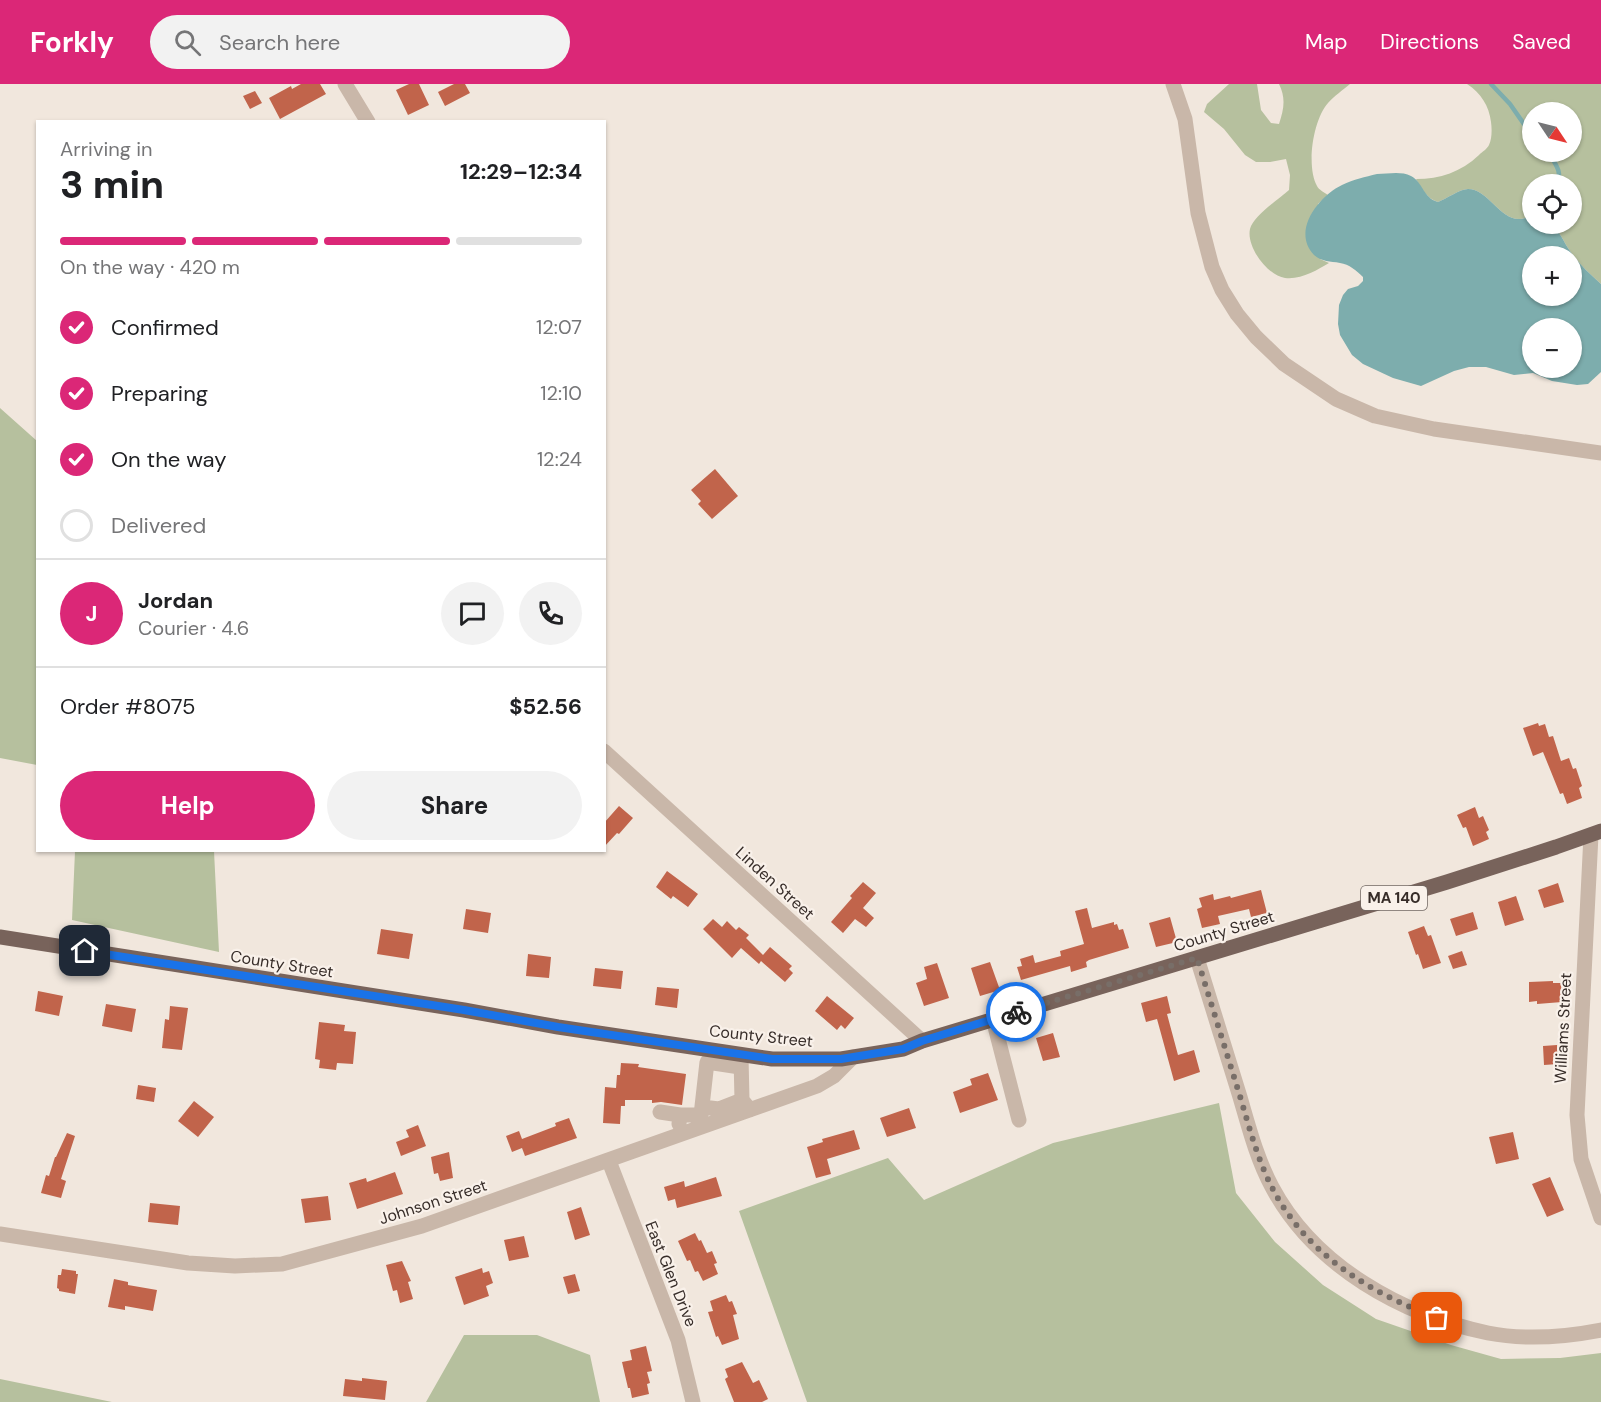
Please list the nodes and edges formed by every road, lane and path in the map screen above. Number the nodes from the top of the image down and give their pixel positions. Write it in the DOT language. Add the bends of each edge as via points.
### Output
graph roads {
  1 [pos="345,84"];
  2 [pos="1173,84"];
  3 [pos="367,120"];
  4 [pos="1601,453"];
  5 [pos="606,753"];
  6 [pos="1596,833"];
  7 [pos="0,937"];
  8 [pos="1197,958"];
  9 [pos="993,1019"];
  10 [pos="922,1041"];
  11 [pos="854,1058"];
  12 [pos="741,1061"];
  13 [pos="746,1105"];
  14 [pos="702,1107"];
  15 [pos="660,1112"];
  16 [pos="680,1115"];
  17 [pos="1019,1120"];
  18 [pos="679,1136"];
  19 [pos="609,1161"];
  20 [pos="1601,1218"];
  21 [pos="0,1234"];
  22 [pos="1601,1330"];
  23 [pos="693,1402"];
  1 -- 3 [label="street"];
  2 -- 4 [label="street" via="1185,119 1198,213 1212,267 1237,314 1284,364 1336,399 1375,416 1425,428"];
  5 -- 10 [label="street, Linden Street"];
  6 -- 8 [label="main road, County Street / MA 140"];
  6 -- 20 [label="street, Williams Street" via="1577,1115 1581,1159"];
  7 -- 12 [label="main road, County Street / MA 140" via="464,1010"];
  8 -- 9 [label="main road, County Street / MA 140"];
  8 -- 22 [label="street" via="1260,1163 1289,1216 1329,1257 1365,1284 1405,1306 1488,1333 1554,1336"];
  9 -- 10 [label="main road, County Street / MA 140"];
  9 -- 17 [label="street"];
  10 -- 11 [label="main road, County Street / MA 140" via="903,1049"];
  11 -- 12 [label="main road, County Street / MA 140"];
  11 -- 13 [label="street, Johnson Street" via="817,1086"];
  12 -- 13 [label="street"];
  12 -- 14 [label="street" via="707,1062"];
  13 -- 14 [label="street"];
  13 -- 18 [label="street, Johnson Street"];
  14 -- 16 [label="street" via="700,1115"];
  15 -- 16 [label="street"];
  16 -- 18 [label="street"];
  18 -- 19 [label="street, Johnson Street"];
  19 -- 21 [label="street, Johnson Street" via="422,1226 282,1264 211,1266"];
  19 -- 23 [label="street, East Glen Drive" via="678,1340"];
}
